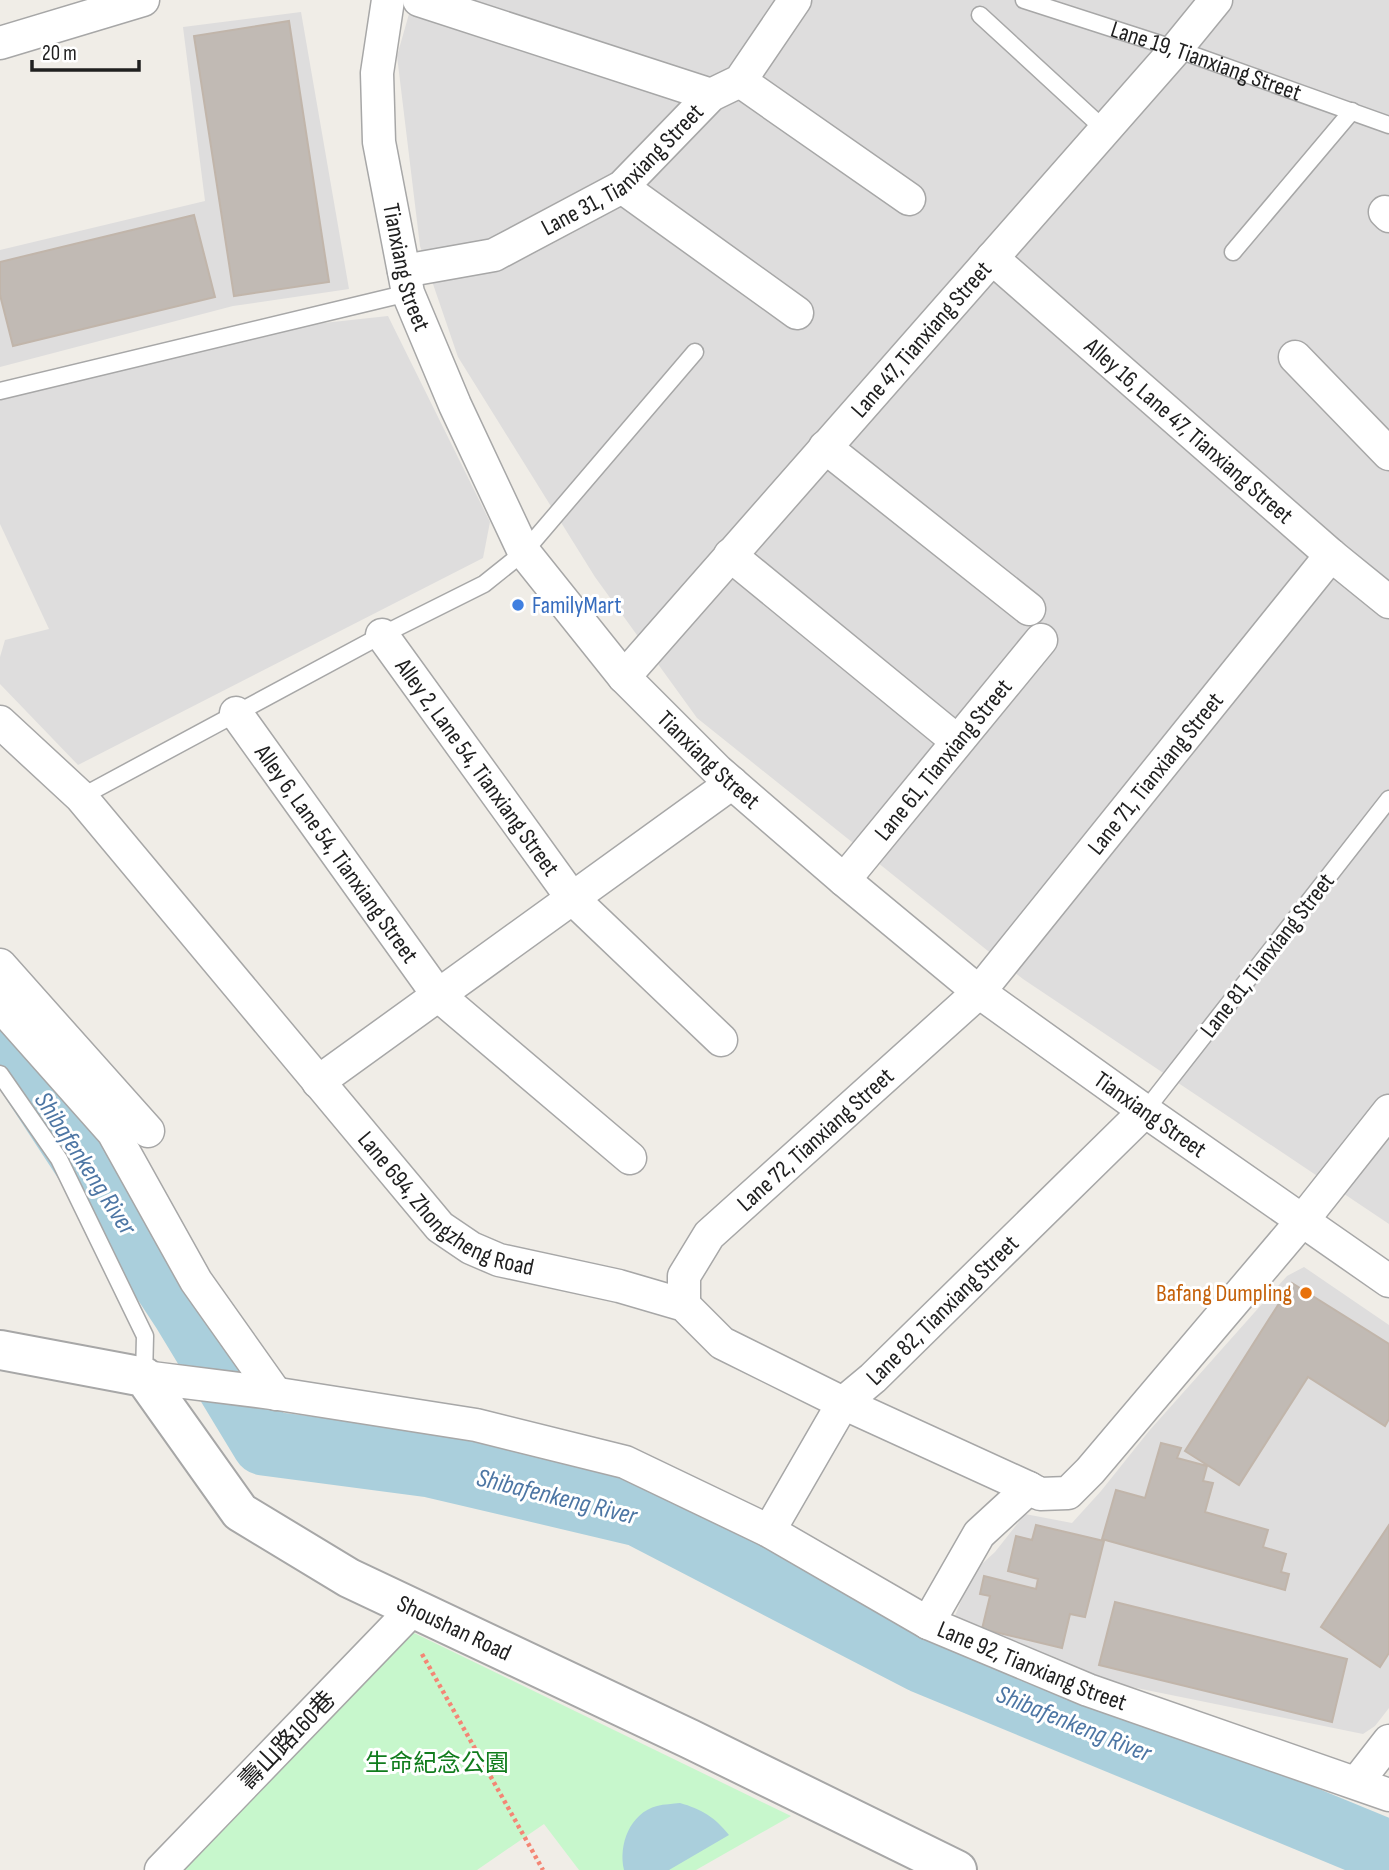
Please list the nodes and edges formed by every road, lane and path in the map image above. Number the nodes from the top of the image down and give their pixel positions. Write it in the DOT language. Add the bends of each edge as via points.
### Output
graph roads {
  1 [pos="143,0"];
  2 [pos="387,0"];
  3 [pos="419,0"];
  4 [pos="795,0"];
  5 [pos="1024,0"];
  6 [pos="1216,0"];
  7 [pos="980,15"];
  8 [pos="0,43"];
  9 [pos="1176,49"];
  10 [pos="740,81"];
  11 [pos="711,95"];
  12 [pos="1352,111"];
  13 [pos="1389,125"];
  14 [pos="1105,130"];
  15 [pos="622,187"];
  16 [pos="909,199"];
  17 [pos="1233,252"];
  18 [pos="992,258"];
  19 [pos="406,282"];
  20 [pos="797,313"];
  21 [pos="695,352"];
  22 [pos="1295,357"];
  23 [pos="0,391"];
  24 [pos="825,447"];
  25 [pos="1389,454"];
  26 [pos="524,552"];
  27 [pos="730,555"];
  28 [pos="1331,555"];
  29 [pos="1389,601"];
  30 [pos="1029,609"];
  31 [pos="383,635"];
  32 [pos="1041,640"];
  33 [pos="624,677"];
  34 [pos="236,713"];
  35 [pos="0,722"];
  36 [pos="957,741"];
  37 [pos="732,783"];
  38 [pos="81,797"];
  39 [pos="1389,799"];
  40 [pos="845,880"];
  41 [pos="572,898"];
  42 [pos="0,965"];
  43 [pos="979,992"];
  44 [pos="438,995"];
  45 [pos="0,1005"];
  46 [pos="721,1040"];
  47 [pos="0,1074"];
  48 [pos="318,1082"];
  49 [pos="1144,1111"];
  50 [pos="1389,1111"];
  51 [pos="148,1131"];
  52 [pos="630,1158"];
  53 [pos="1301,1221"];
  54 [pos="1389,1281"];
  55 [pos="684,1305"];
  56 [pos="0,1350"];
  57 [pos="154,1379"];
  58 [pos="274,1393"];
  59 [pos="843,1403"];
  60 [pos="1029,1488"];
  61 [pos="769,1531"];
  62 [pos="413,1609"];
  63 [pos="928,1623"];
  64 [pos="1389,1741"];
  65 [pos="1357,1782"];
  66 [pos="1389,1795"];
  67 [pos="161,1870"];
  68 [pos="543,1870"];
  69 [pos="957,1870"];
  1 -- 8 [label="street"];
  2 -- 19 [label="street, Tianxiang Street" via="377,73 379,142"];
  3 -- 11 [label="street"];
  4 -- 10 [label="street"];
  5 -- 9 [label="lane, Lane 19, Tianxiang Street"];
  6 -- 9 [label="street, Lane 47, Tianxiang Street"];
  7 -- 14 [label="lane"];
  9 -- 12 [label="lane, Lane 19, Tianxiang Street"];
  9 -- 14 [label="street, Lane 47, Tianxiang Street"];
  10 -- 11 [label="street, Lane 31, Tianxiang Street"];
  10 -- 16 [label="street"];
  11 -- 15 [label="street, Lane 31, Tianxiang Street"];
  12 -- 13 [label="lane, Lane 19, Tianxiang Street"];
  12 -- 17 [label="lane"];
  14 -- 18 [label="street, Lane 47, Tianxiang Street"];
  15 -- 19 [label="street, Lane 31, Tianxiang Street" via="494,255"];
  15 -- 20 [label="street"];
  18 -- 24 [label="street, Lane 47, Tianxiang Street"];
  18 -- 28 [label="street, Alley 16, Lane 47, Tianxiang Street"];
  19 -- 23 [label="lane"];
  19 -- 26 [label="street, Tianxiang Street"];
  21 -- 26 [label="lane"];
  22 -- 25 [label="street"];
  24 -- 27 [label="street, Lane 47, Tianxiang Street"];
  24 -- 30 [label="street"];
  26 -- 31 [label="lane" via="484,584"];
  26 -- 33 [label="street, Tianxiang Street"];
  27 -- 33 [label="street, Lane 47, Tianxiang Street"];
  27 -- 36 [label="street"];
  28 -- 29 [label="street, Alley 16, Lane 47, Tianxiang Street"];
  28 -- 43 [label="street, Lane 71, Tianxiang Street"];
  31 -- 34 [label="lane"];
  31 -- 41 [label="street, Alley 2, Lane 54, Tianxiang Street"];
  32 -- 36 [label="street, Lane 61, Tianxiang Street"];
  33 -- 37 [label="street, Tianxiang Street"];
  34 -- 38 [label="lane"];
  34 -- 44 [label="street, Alley 6, Lane 54, Tianxiang Street"];
  35 -- 38 [label="street, Lane 694, Zhongzheng Road"];
  36 -- 40 [label="street, Lane 61, Tianxiang Street"];
  37 -- 40 [label="street, Tianxiang Street"];
  37 -- 41 [label="street"];
  38 -- 48 [label="street, Lane 694, Zhongzheng Road"];
  39 -- 49 [label="lane, Lane 81, Tianxiang Street"];
  40 -- 43 [label="street, Tianxiang Street"];
  41 -- 44 [label="street"];
  41 -- 46 [label="street, Alley 2, Lane 54, Tianxiang Street"];
  42 -- 51 [label="street"];
  43 -- 49 [label="street, Tianxiang Street"];
  43 -- 55 [label="street, Lane 72, Tianxiang Street" via="709,1236 684,1276"];
  44 -- 48 [label="street"];
  44 -- 52 [label="street, Alley 6, Lane 54, Tianxiang Street"];
  45 -- 58 [label="street" via="113,1132 196,1281"];
  47 -- 57 [label="lane" via="59,1159 145,1336"];
  48 -- 55 [label="street, Lane 694, Zhongzheng Road" via="440,1227 471,1248 499,1260"];
  49 -- 53 [label="street, Tianxiang Street"];
  49 -- 59 [label="street, Lane 82, Tianxiang Street"];
  50 -- 53 [label="street"];
  53 -- 54 [label="street, Tianxiang Street"];
  53 -- 60 [label="street" via="1068,1493 1040,1494"];
  55 -- 59 [label="street, Lane 694, Zhongzheng Road" via="722,1343"];
  56 -- 57 [label="street"];
  57 -- 58 [label="street"];
  57 -- 62 [label="street, Shoushan Road" via="240,1512 349,1578"];
  58 -- 61 [label="street" via="475,1425 625,1462"];
  59 -- 60 [label="street, Lane 694, Zhongzheng Road"];
  59 -- 61 [label="street, Lane 82, Tianxiang Street"];
  60 -- 63 [label="street, Lane 92, Tianxiang Street" via="979,1534"];
  61 -- 63 [label="street"];
  62 -- 67 [label="street, 壽山路160巷"];
  62 -- 68 [label="path" via="422,1658"];
  62 -- 69 [label="street, Shoushan Road"];
  63 -- 65 [label="street, Lane 92, Tianxiang Street" via="1088,1690"];
  64 -- 65 [label="street"];
  65 -- 66 [label="street, Lane 92, Tianxiang Street"];
}
